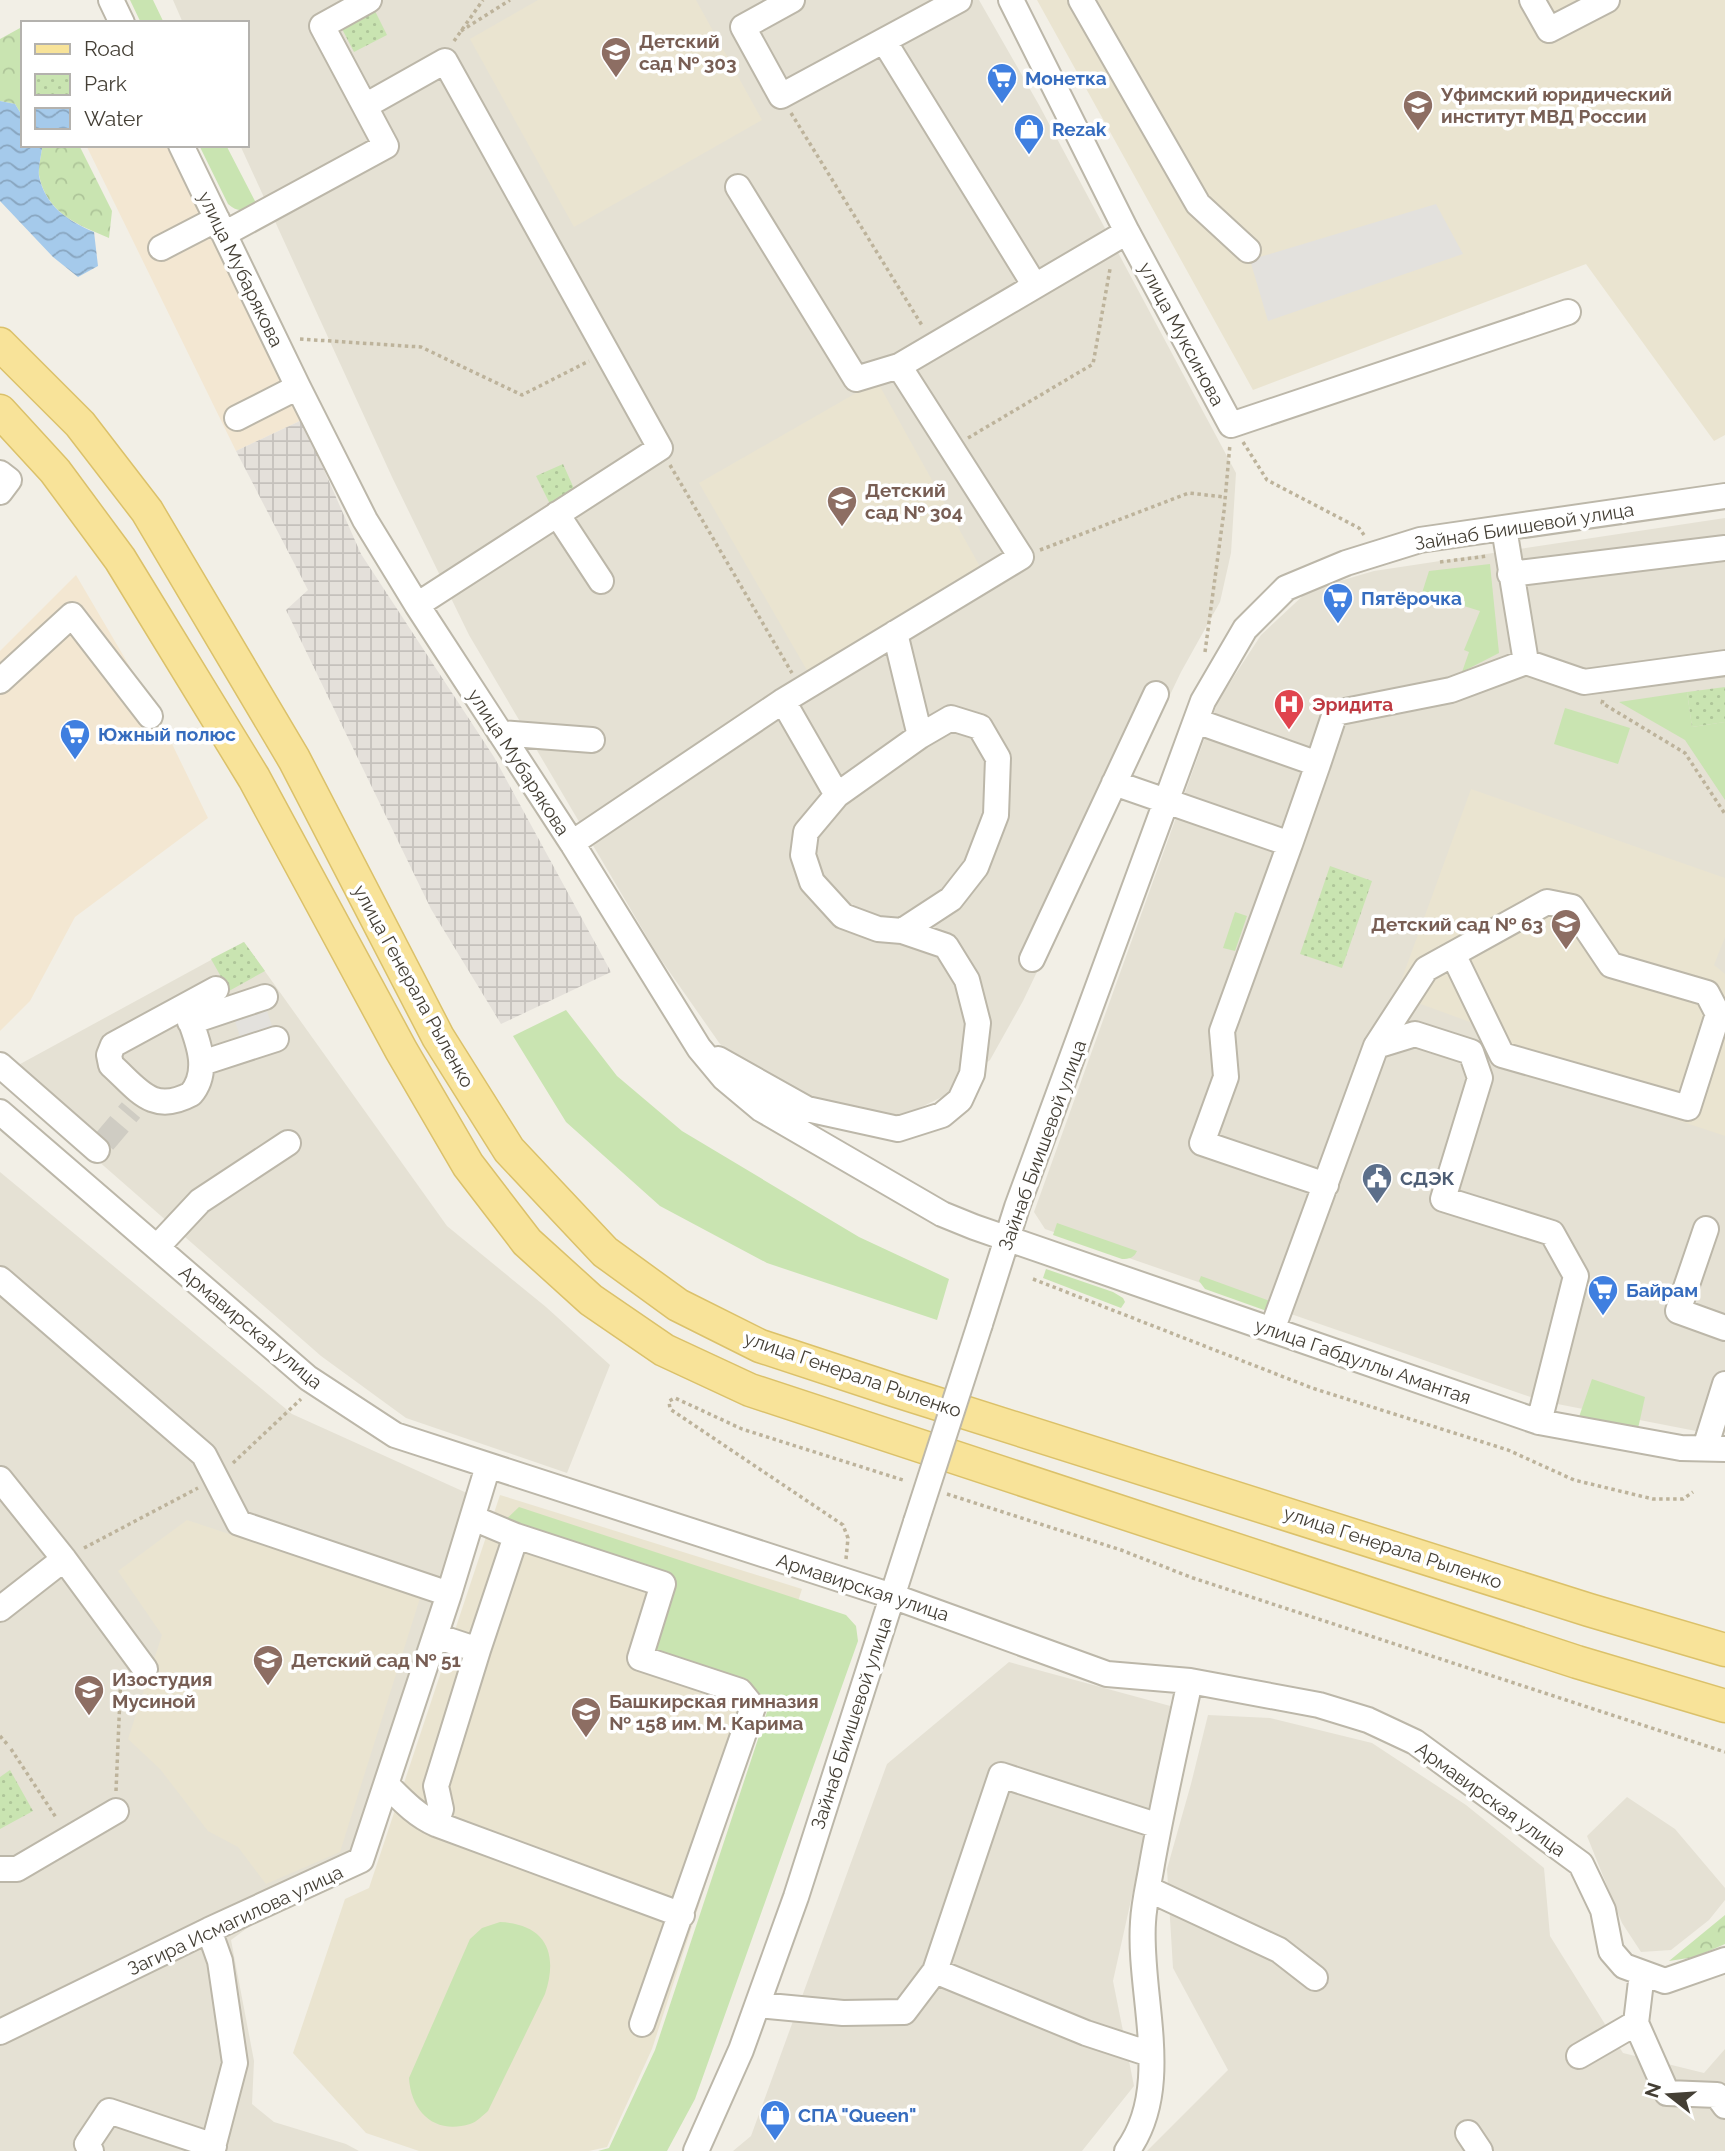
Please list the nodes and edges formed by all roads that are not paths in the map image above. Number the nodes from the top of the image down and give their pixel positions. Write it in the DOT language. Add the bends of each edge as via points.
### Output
graph roads {
  1 [pos="111,0"];
  2 [pos="369,0"];
  3 [pos="792,0"];
  4 [pos="959,0"];
  5 [pos="1011,0"];
  6 [pos="1081,0"];
  7 [pos="1532,0"];
  8 [pos="1607,0"];
  9 [pos="121,21"];
  10 [pos="884,41"];
  11 [pos="365,106"];
  12 [pos="182,147"];
  13 [pos="738,187"];
  14 [pos="220,226"];
  15 [pos="1121,236"];
  16 [pos="161,248"];
  17 [pos="1248,250"];
  18 [pos="1035,286"];
  19 [pos="1568,312"];
  20 [pos="0,344"];
  21 [pos="899,366"];
  22 [pos="298,387"];
  23 [pos="0,411"];
  24 [pos="237,418"];
  25 [pos="0,473"];
  26 [pos="0,492"];
  27 [pos="1725,496"];
  28 [pos="557,514"];
  29 [pos="1504,528"];
  30 [pos="1725,548"];
  31 [pos="1509,564"];
  32 [pos="601,581"];
  33 [pos="417,605"];
  34 [pos="895,633"];
  35 [pos="1526,662"];
  36 [pos="1725,663"];
  37 [pos="0,681"];
  38 [pos="1156,694"];
  39 [pos="792,695"];
  40 [pos="150,716"];
  41 [pos="1196,721"];
  42 [pos="500,733"];
  43 [pos="920,736"];
  44 [pos="592,740"];
  45 [pos="1318,764"];
  46 [pos="1114,783"];
  47 [pos="837,795"];
  48 [pos="1167,801"];
  49 [pos="572,843"];
  50 [pos="1290,844"];
  51 [pos="902,931"];
  52 [pos="1453,954"];
  53 [pos="1031,959"];
  54 [pos="216,989"];
  55 [pos="265,997"];
  56 [pos="187,1014"];
  57 [pos="1721,1015"];
  58 [pos="276,1038"];
  59 [pos="1376,1046"];
  60 [pos="699,1048"];
  61 [pos="202,1063"];
  62 [pos="0,1065"];
  63 [pos="0,1112"];
  64 [pos="288,1143"];
  65 [pos="74,1176"];
  66 [pos="1326,1185"];
  67 [pos="1706,1228"];
  68 [pos="1008,1238"];
  69 [pos="157,1247"];
  70 [pos="0,1279"];
  71 [pos="1725,1328"];
  72 [pos="1272,1330"];
  73 [pos="1725,1384"];
  74 [pos="1539,1422"];
  75 [pos="1715,1449"];
  76 [pos="488,1466"];
  77 [pos="0,1479"];
  78 [pos="473,1518"];
  79 [pos="516,1536"];
  80 [pos="64,1559"];
  81 [pos="449,1594"];
  82 [pos="892,1596"];
  83 [pos="0,1609"];
  84 [pos="436,1636"];
  85 [pos="478,1650"];
  86 [pos="1725,1650"];
  87 [pos="145,1669"];
  88 [pos="1190,1681"];
  89 [pos="1719,1705"];
  90 [pos="387,1785"];
  91 [pos="116,1811"];
  92 [pos="436,1825"];
  93 [pos="1159,1826"];
  94 [pos="0,1869"];
  95 [pos="1148,1889"];
  96 [pos="682,1915"];
  97 [pos="209,1930"];
  98 [pos="1725,1960"];
  99 [pos="935,1971"];
  100 [pos="1642,1973"];
  101 [pos="1315,1978"];
  102 [pos="758,2005"];
  103 [pos="1636,2023"];
  104 [pos="642,2024"];
  105 [pos="0,2032"];
  106 [pos="1150,2054"];
  107 [pos="1579,2056"];
  108 [pos="1722,2097"];
  109 [pos="213,2149"];
  110 [pos="91,2151"];
  111 [pos="696,2151"];
  112 [pos="1127,2151"];
  1 -- 9 [label="street"];
  2 -- 11 [label="street" via="321,26"];
  3 -- 10 [label="street" via="743,27 781,96"];
  4 -- 10 [label="street"];
  5 -- 15 [label="street, улица Муксинова"];
  6 -- 17 [label="street" via="1198,204"];
  7 -- 8 [label="street" via="1549,30"];
  10 -- 18 [label="street"];
  11 -- 14 [label="street" via="386,146"];
  11 -- 28 [label="street" via="445,61 660,448"];
  12 -- 14 [label="street, улица Мубарякова"];
  13 -- 21 [label="street" via="856,379"];
  14 -- 16 [label="street"];
  14 -- 22 [label="street, улица Мубарякова"];
  15 -- 18 [label="street"];
  15 -- 19 [label="street, улица Муксинова" via="1231,425"];
  18 -- 21 [label="street"];
  20 -- 86 [label="main road, улица Генерала Рыленко" via="80,424 148,511 294,759 438,1037 509,1150 605,1252 678,1305 760,1346"];
  21 -- 34 [label="street" via="1021,557"];
  22 -- 24 [label="street"];
  22 -- 33 [label="street, улица Мубарякова" via="365,520"];
  23 -- 89 [label="main road" via="55,471 120,559 254,778 468,1165 527,1242 591,1300 664,1350 750,1390"];
  25 -- 26 [label="street" via="9,481"];
  27 -- 29 [label="street, Зайнаб Биишевой улица"];
  28 -- 32 [label="street"];
  28 -- 33 [label="street"];
  29 -- 31 [label="street"];
  29 -- 41 [label="street, Зайнаб Биишевой улица" via="1420,540 1346,563 1286,589 1245,629"];
  30 -- 31 [label="street"];
  31 -- 35 [label="street"];
  33 -- 42 [label="street, улица Мубарякова"];
  34 -- 39 [label="street"];
  34 -- 43 [label="street"];
  35 -- 36 [label="street" via="1584,682"];
  35 -- 45 [label="street" via="1451,690 1335,713"];
  37 -- 40 [label="street" via="72,615"];
  38 -- 46 [label="street"];
  39 -- 47 [label="street"];
  39 -- 49 [label="street"];
  41 -- 45 [label="street"];
  41 -- 48 [label="street, Зайнаб Биишевой улица"];
  42 -- 44 [label="street"];
  42 -- 49 [label="street, улица Мубарякова"];
  43 -- 47 [label="street"];
  43 -- 51 [label="street" via="951,718 980,727 998,758 996,816 976,867 951,899"];
  45 -- 50 [label="street"];
  46 -- 48 [label="street"];
  46 -- 53 [label="street"];
  47 -- 51 [label="street" via="806,832 803,855 812,882 843,916 878,929"];
  48 -- 50 [label="street"];
  48 -- 68 [label="street, Зайнаб Биишевой улица"];
  49 -- 60 [label="street, улица Мубарякова"];
  50 -- 66 [label="street" via="1222,1031 1226,1077 1202,1143"];
  51 -- 60 [label="street" via="946,946 967,980 978,1023 972,1074 960,1100 942,1115 898,1129 807,1109"];
  52 -- 57 [label="street" via="1547,902 1572,907 1611,965 1707,993"];
  52 -- 57 [label="street" via="1502,1055 1688,1108"];
  52 -- 59 [label="street" via="1426,969"];
  54 -- 56 [label="street"];
  55 -- 56 [label="street"];
  56 -- 61 [label="street"];
  56 -- 61 [label="street" via="113,1045 111,1065 138,1102 164,1103 194,1090"];
  58 -- 61 [label="street"];
  59 -- 66 [label="street"];
  59 -- 74 [label="street" via="1415,1034 1471,1052 1480,1078 1443,1199 1552,1233 1576,1276"];
  60 -- 68 [label="street, улица Мубарякова" via="724,1078 761,1109 942,1214"];
  62 -- 65 [label="street" via="100,1146"];
  63 -- 65 [label="street, Армавирская улица"];
  64 -- 69 [label="street" via="200,1201"];
  65 -- 69 [label="street, Армавирская улица"];
  66 -- 72 [label="street"];
  67 -- 71 [label="street" via="1678,1311"];
  68 -- 72 [label="street, улица Габдуллы Амантая"];
  68 -- 82 [label="street, Зайнаб Биишевой улица, bridge"];
  69 -- 76 [label="street, Армавирская улица" via="317,1384 395,1435"];
  70 -- 81 [label="street" via="204,1455 239,1523"];
  72 -- 74 [label="street, улица Габдуллы Амантая"];
  73 -- 75 [label="street"];
  74 -- 75 [label="street, улица Габдуллы Амантая" via="1681,1448"];
  76 -- 78 [label="street, Загира Исмагилова улица"];
  76 -- 82 [label="street, Армавирская улица"];
  77 -- 80 [label="street"];
  78 -- 79 [label="street"];
  78 -- 81 [label="street, Загира Исмагилова улица"];
  79 -- 85 [label="street"];
  79 -- 96 [label="street" via="663,1584 640,1658 740,1691 753,1707"];
  80 -- 83 [label="street"];
  80 -- 87 [label="street"];
  81 -- 84 [label="street, Загира Исмагилова улица"];
  82 -- 88 [label="street, Армавирская улица" via="1107,1674"];
  82 -- 102 [label="street, Зайнаб Биишевой улица"];
  84 -- 85 [label="street"];
  84 -- 90 [label="street, Загира Исмагилова улица"];
  85 -- 92 [label="street" via="436,1786 441,1809"];
  88 -- 93 [label="street"];
  88 -- 100 [label="street, Армавирская улица" via="1320,1705 1415,1742 1581,1864 1604,1910 1611,1951 1624,1966"];
  90 -- 92 [label="street"];
  90 -- 97 [label="street, Загира Исмагилова улица" via="361,1860"];
  91 -- 94 [label="street" via="17,1870"];
  92 -- 96 [label="street"];
  93 -- 95 [label="street"];
  93 -- 99 [label="street" via="1001,1775"];
  95 -- 101 [label="street" via="1279,1951"];
  95 -- 106 [label="street" via="1143,1922"];
  96 -- 104 [label="street"];
  97 -- 105 [label="street, Загира Исмагилова улица"];
  97 -- 109 [label="street" via="220,1961 235,2063"];
  98 -- 100 [label="street, Армавирская улица" via="1665,1980"];
  99 -- 102 [label="street" via="904,2012 844,2013"];
  99 -- 106 [label="street"];
  100 -- 103 [label="street"];
  102 -- 111 [label="street, Зайнаб Биишевой улица"];
  103 -- 107 [label="street"];
  103 -- 108 [label="street" via="1667,2093"];
  106 -- 112 [label="street" via="1144,2119"];
  109 -- 110 [label="street" via="109,2111 87,2144"];
}
